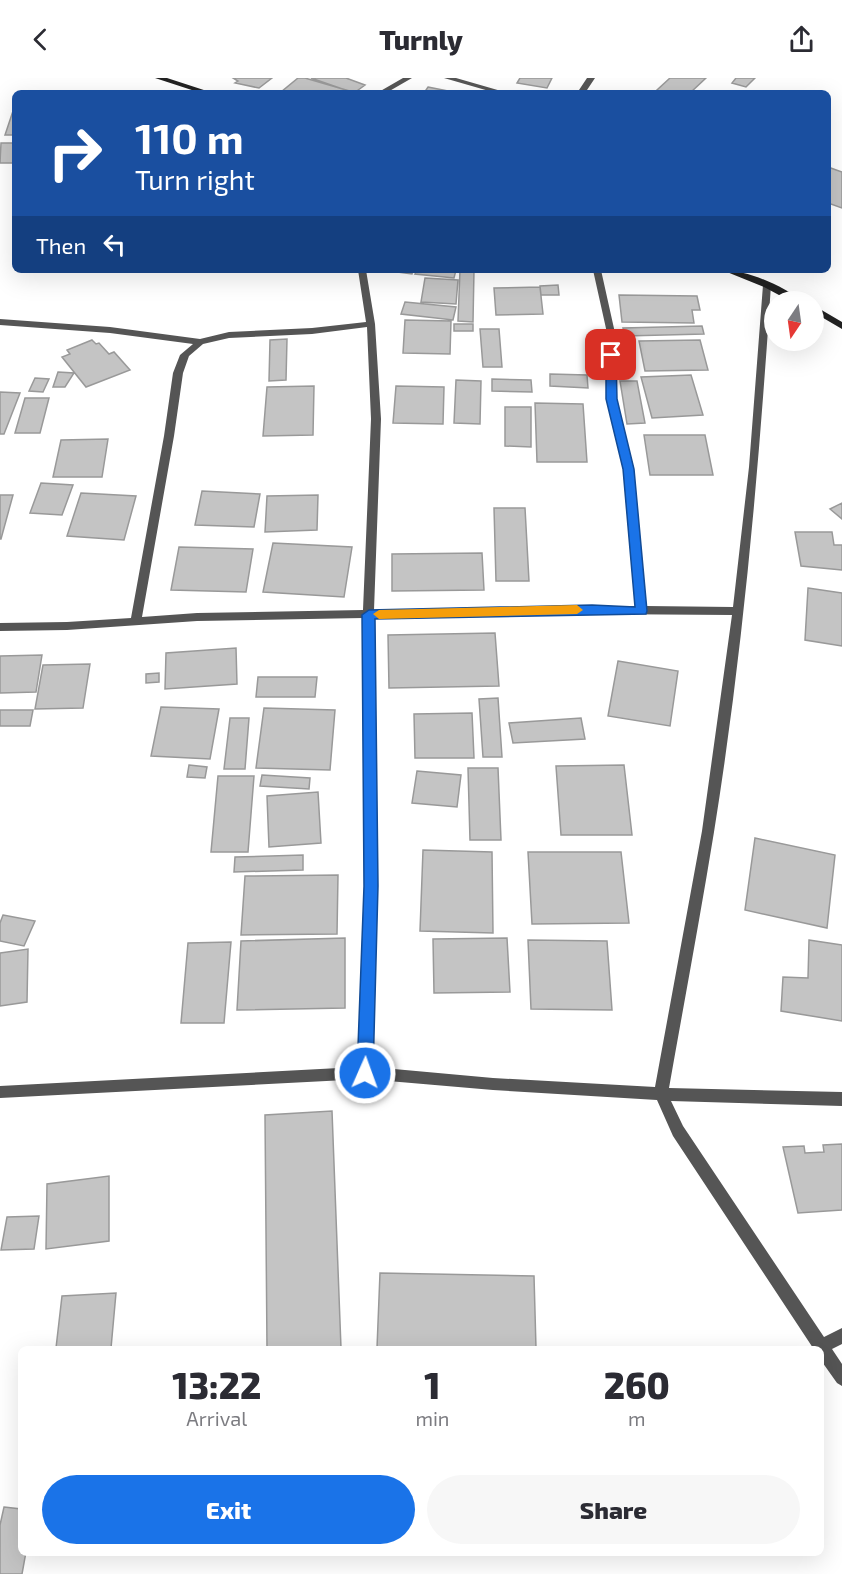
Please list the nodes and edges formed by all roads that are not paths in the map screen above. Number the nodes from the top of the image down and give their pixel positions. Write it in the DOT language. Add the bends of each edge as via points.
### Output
graph roads {
  1 [pos="159,78"];
  2 [pos="408,78"];
  3 [pos="448,78"];
  4 [pos="199,90"];
  5 [pos="386,90"];
  6 [pos="493,90"];
  7 [pos="362,273"];
  8 [pos="598,273"];
  9 [pos="734,273"];
  10 [pos="766,285"];
  11 [pos="778,291"];
  12 [pos="824,315"];
  13 [pos="0,322"];
  14 [pos="371,324"];
  15 [pos="842,326"];
  16 [pos="200,342"];
  17 [pos="641,611"];
  18 [pos="738,611"];
  19 [pos="369,615"];
  20 [pos="136,621"];
  21 [pos="0,627"];
  22 [pos="365,1073"];
  23 [pos="0,1092"];
  24 [pos="661,1094"];
  25 [pos="842,1099"];
  26 [pos="842,1336"];
  27 [pos="819,1346"];
  28 [pos="822,1346"];
  29 [pos="824,1353"];
  30 [pos="842,1378"];
  1 -- 4 [label="main road"];
  2 -- 5 [label="street"];
  3 -- 6 [label="street"];
  7 -- 14 [label="street"];
  8 -- 17 [label="street" via="611,333 611,399 628,469"];
  9 -- 10 [label="main road"];
  10 -- 11 [label="main road"];
  10 -- 18 [label="street" via="754,467"];
  12 -- 15 [label="main road"];
  13 -- 16 [label="street"];
  14 -- 16 [label="street" via="229,335"];
  14 -- 19 [label="street" via="376,419"];
  16 -- 20 [label="street" via="185,355 178,373"];
  17 -- 18 [label="street"];
  17 -- 19 [label="street"];
  18 -- 24 [label="street" via="708,831"];
  19 -- 20 [label="street"];
  19 -- 22 [label="street" via="371,886"];
  20 -- 21 [label="street"];
  22 -- 23 [label="street"];
  22 -- 24 [label="street"];
  24 -- 25 [label="street"];
  24 -- 27 [label="street" via="678,1131"];
  26 -- 28 [label="street"];
  29 -- 30 [label="street"];
}
